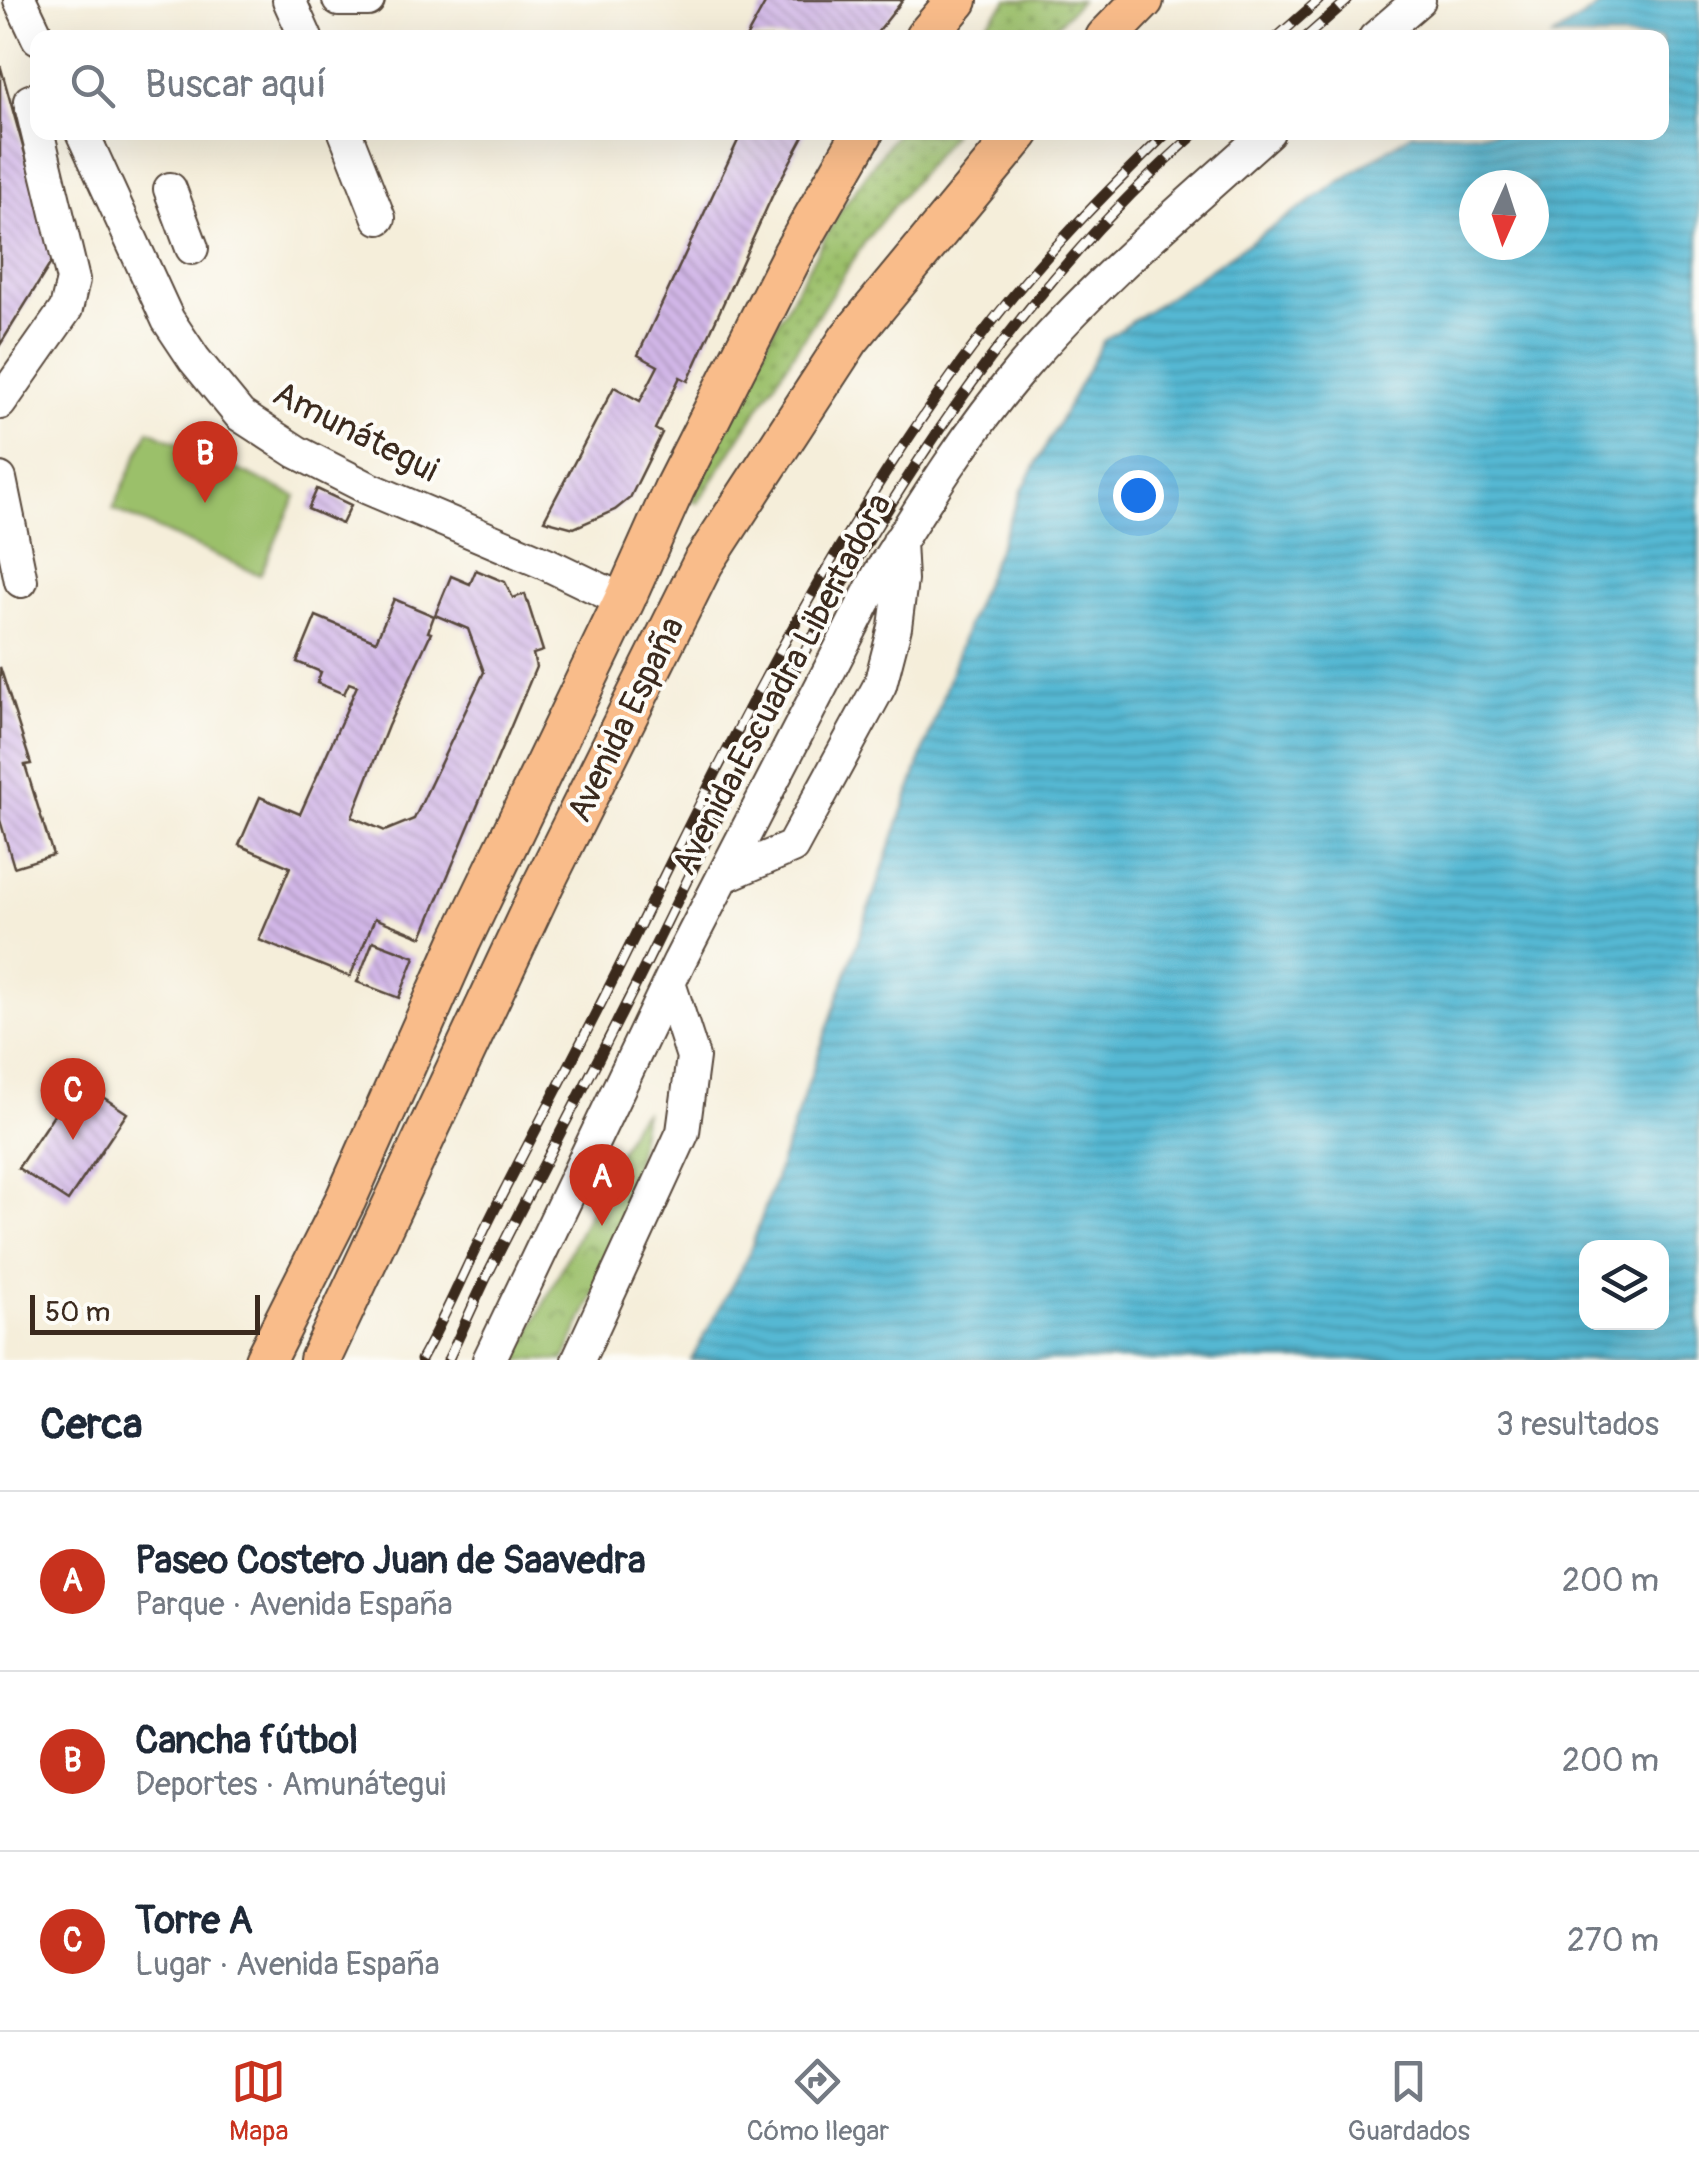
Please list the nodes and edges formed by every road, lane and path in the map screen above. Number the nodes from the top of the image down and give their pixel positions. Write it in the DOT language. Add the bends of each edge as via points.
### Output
graph roads {
  1 [pos="20,0"];
  2 [pos="289,0"];
  3 [pos="339,0"];
  4 [pos="368,0"];
  5 [pos="957,0"];
  6 [pos="1143,0"];
  7 [pos="1419,0"];
  8 [pos="34,30"];
  9 [pos="302,30"];
  10 [pos="932,30"];
  11 [pos="1114,30"];
  12 [pos="1384,30"];
  13 [pos="39,140"];
  14 [pos="86,140"];
  15 [pos="349,140"];
  16 [pos="858,140"];
  17 [pos="1013,140"];
  18 [pos="1259,140"];
  19 [pos="170,189"];
  20 [pos="379,218"];
  21 [pos="192,248"];
  22 [pos="0,402"];
  23 [pos="0,480"];
  24 [pos="900,541"];
  25 [pos="21,581"];
  26 [pos="624,600"];
  27 [pos="724,876"];
  28 [pos="669,983"];
  29 [pos="265,1360"];
  30 [pos="320,1360"];
  31 [pos="489,1360"];
  32 [pos="578,1360"];
  1 -- 8 [label="street"];
  2 -- 9 [label="street"];
  3 -- 4 [label="street"];
  5 -- 10 [label="main road"];
  6 -- 11 [label="main road"];
  7 -- 12 [label="street"];
  13 -- 22 [label="street" via="73,280 66,309"];
  14 -- 26 [label="street, Amunátegui" via="168,320 240,415 368,488"];
  15 -- 20 [label="street"];
  16 -- 26 [label="main road, Avenida España" via="674,488"];
  17 -- 30 [label="main road, Avenida España" via="849,338 702,563"];
  18 -- 24 [label="street, Avenida Escuadra Libertadora" via="1065,320 978,422"];
  19 -- 21 [label="street"];
  23 -- 25 [label="street"];
  24 -- 27 [label="street, Avenida Escuadra Libertadora"];
  24 -- 27 [label="street" via="899,596 880,685 792,847"];
  26 -- 29 [label="main road, Avenida España"];
  27 -- 28 [label="street, Avenida Escuadra Libertadora"];
  28 -- 31 [label="street, Avenida Escuadra Libertadora"];
  28 -- 32 [label="street" via="692,1057 683,1132"];
}
